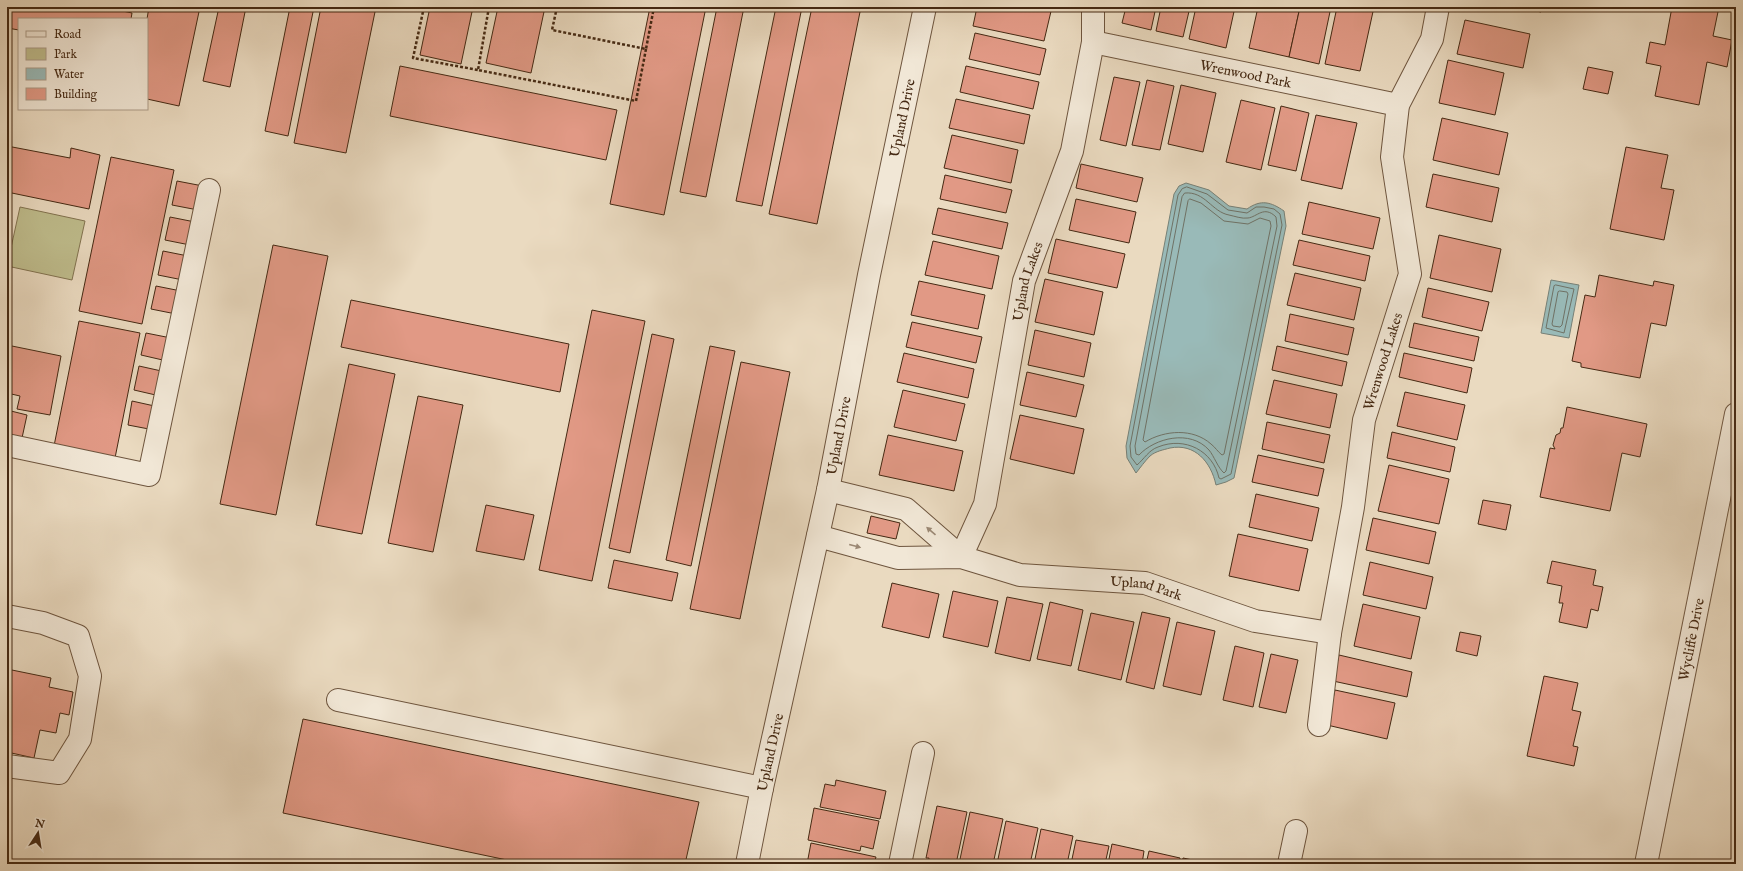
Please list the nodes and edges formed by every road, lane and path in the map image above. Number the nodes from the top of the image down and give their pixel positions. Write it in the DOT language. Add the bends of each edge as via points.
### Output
graph roads {
  1 [pos="424,7"];
  2 [pos="489,7"];
  3 [pos="557,7"];
  4 [pos="654,7"];
  5 [pos="925,7"];
  6 [pos="1094,7"];
  7 [pos="1438,7"];
  8 [pos="1093,42"];
  9 [pos="646,49"];
  10 [pos="478,70"];
  11 [pos="1398,105"];
  12 [pos="209,190"];
  13 [pos="1736,414"];
  14 [pos="7,445"];
  15 [pos="828,490"];
  16 [pos="818,536"];
  17 [pos="961,557"];
  18 [pos="7,616"];
  19 [pos="1330,633"];
  20 [pos="338,700"];
  21 [pos="1319,725"];
  22 [pos="923,753"];
  23 [pos="7,766"];
  24 [pos="762,788"];
  25 [pos="1296,831"];
  26 [pos="748,864"];
  27 [pos="900,864"];
  28 [pos="1289,864"];
  29 [pos="1646,864"];
  1 -- 10 [label="path" via="413,58"];
  2 -- 10 [label="path"];
  3 -- 9 [label="path" via="552,30"];
  4 -- 9 [label="path"];
  5 -- 15 [label="street, Upland Drive"];
  6 -- 8 [label="street, Upland Lakes"];
  7 -- 11 [label="street, Wrenwood Lakes" via="1432,39"];
  8 -- 11 [label="street, Wrenwood Park"];
  8 -- 17 [label="street, Upland Lakes" via="1072,151 1024,281 985,504"];
  9 -- 10 [label="path" via="636,101"];
  11 -- 19 [label="street, Wrenwood Lakes" via="1392,157 1410,274 1364,420 1353,507"];
  12 -- 14 [label="street" via="149,475"];
  13 -- 29 [label="street, Wycliffe Drive"];
  15 -- 16 [label="street, Upland Drive"];
  17 -- 15 [label="street, Upland Park, one-way" via="906,509"];
  16 -- 17 [label="street, Upland Park, one-way" via="898,558"];
  16 -- 24 [label="street, Upland Drive"];
  17 -- 19 [label="street, Upland Park" via="1020,575 1145,583 1256,621"];
  18 -- 23 [label="street" via="43,623 78,636 90,676 80,739 59,773"];
  19 -- 21 [label="street, Wrenwood Lakes"];
  20 -- 24 [label="street"];
  22 -- 27 [label="street"];
  24 -- 26 [label="street, Upland Drive"];
  25 -- 28 [label="street"];
}
